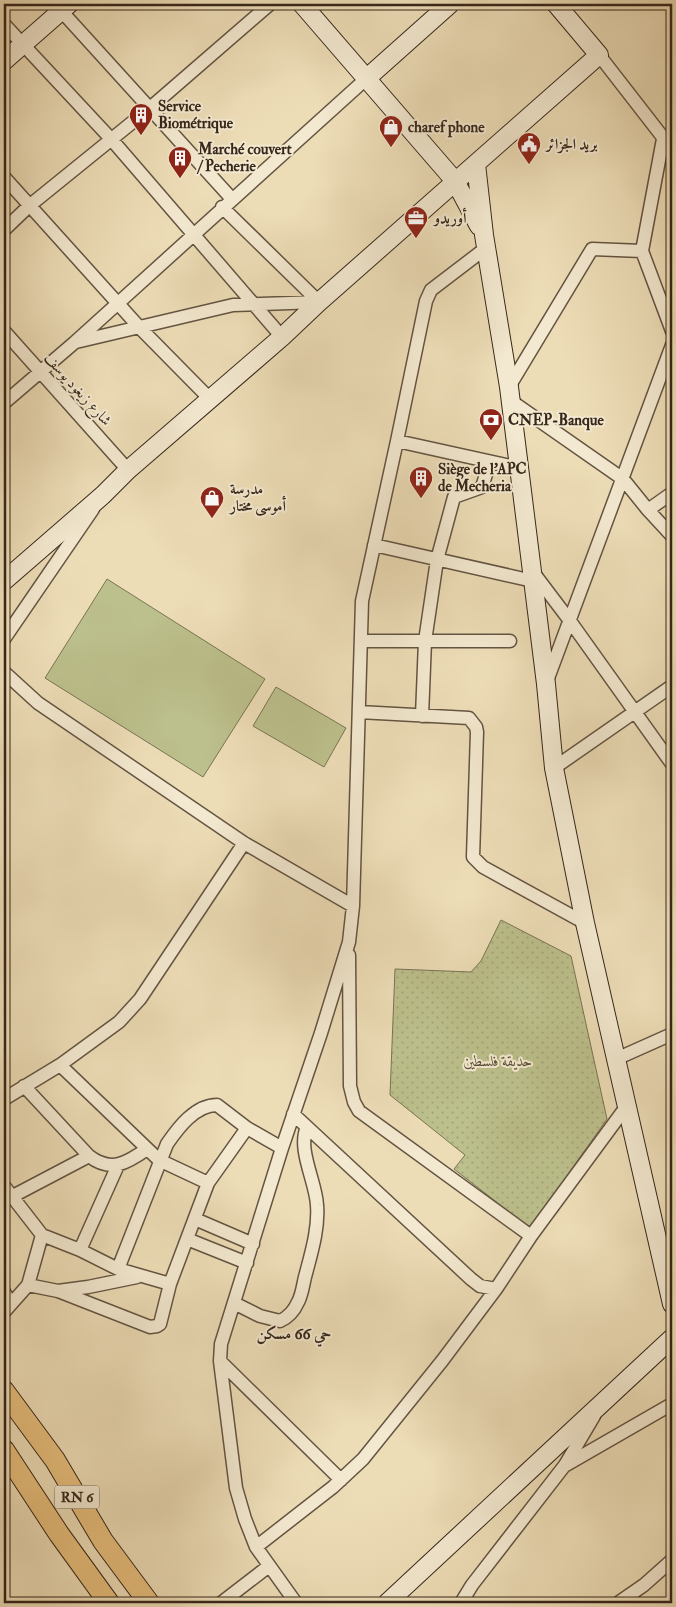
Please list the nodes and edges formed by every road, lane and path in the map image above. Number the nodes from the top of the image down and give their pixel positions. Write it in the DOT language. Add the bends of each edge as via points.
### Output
graph roads {
  1 [pos="270,4"];
  2 [pos="302,4"];
  3 [pos="450,4"];
  4 [pos="556,4"];
  5 [pos="62,6"];
  6 [pos="4,24"];
  7 [pos="24,44"];
  8 [pos="599,55"];
  9 [pos="4,61"];
  10 [pos="367,78"];
  11 [pos="150,108"];
  12 [pos="663,139"];
  13 [pos="112,140"];
  14 [pos="672,149"];
  15 [pos="476,164"];
  16 [pos="4,177"];
  17 [pos="455,181"];
  18 [pos="227,203"];
  19 [pos="29,206"];
  20 [pos="4,230"];
  21 [pos="194,234"];
  22 [pos="485,242"];
  23 [pos="642,251"];
  24 [pos="118,302"];
  25 [pos="319,302"];
  26 [pos="254,304"];
  27 [pos="140,328"];
  28 [pos="4,331"];
  29 [pos="672,331"];
  30 [pos="282,337"];
  31 [pos="74,343"];
  32 [pos="672,345"];
  33 [pos="40,371"];
  34 [pos="510,394"];
  35 [pos="210,399"];
  36 [pos="4,403"];
  37 [pos="397,442"];
  38 [pos="490,462"];
  39 [pos="519,468"];
  40 [pos="128,470"];
  41 [pos="623,479"];
  42 [pos="672,494"];
  43 [pos="104,495"];
  44 [pos="648,510"];
  45 [pos="672,536"];
  46 [pos="374,545"];
  47 [pos="437,560"];
  48 [pos="532,576"];
  49 [pos="4,581"];
  50 [pos="570,620"];
  51 [pos="6,629"];
  52 [pos="360,641"];
  53 [pos="425,641"];
  54 [pos="510,641"];
  55 [pos="4,672"];
  56 [pos="546,684"];
  57 [pos="672,686"];
  58 [pos="634,711"];
  59 [pos="358,712"];
  60 [pos="422,716"];
  61 [pos="672,764"];
  62 [pos="554,768"];
  63 [pos="244,843"];
  64 [pos="353,906"];
  65 [pos="585,923"];
  66 [pos="349,942"];
  67 [pos="672,1034"];
  68 [pos="616,1059"];
  69 [pos="60,1065"];
  70 [pos="24,1086"];
  71 [pos="4,1099"];
  72 [pos="626,1107"];
  73 [pos="293,1114"];
  74 [pos="307,1127"];
  75 [pos="247,1128"];
  76 [pos="147,1148"];
  77 [pos="282,1148"];
  78 [pos="89,1156"];
  79 [pos="159,1160"];
  80 [pos="118,1165"];
  81 [pos="208,1184"];
  82 [pos="4,1186"];
  83 [pos="11,1197"];
  84 [pos="194,1219"];
  85 [pos="42,1235"];
  86 [pos="531,1236"];
  87 [pos="187,1239"];
  88 [pos="253,1244"];
  89 [pos="80,1250"];
  90 [pos="247,1263"];
  91 [pos="118,1269"];
  92 [pos="140,1276"];
  93 [pos="170,1284"];
  94 [pos="28,1285"];
  95 [pos="496,1289"];
  96 [pos="58,1291"];
  97 [pos="4,1292"];
  98 [pos="234,1303"];
  99 [pos="672,1304"];
  100 [pos="8,1308"];
  101 [pos="672,1338"];
  102 [pos="220,1362"];
  103 [pos="4,1390"];
  104 [pos="672,1404"];
  105 [pos="600,1405"];
  106 [pos="4,1450"];
  107 [pos="565,1465"];
  108 [pos="341,1480"];
  109 [pos="256,1548"];
  110 [pos="672,1560"];
  111 [pos="269,1566"];
  112 [pos="636,1598"];
  113 [pos="142,1601"];
  114 [pos="109,1603"];
  115 [pos="221,1603"];
  116 [pos="296,1603"];
  117 [pos="387,1603"];
  118 [pos="461,1603"];
  119 [pos="618,1603"];
  1 -- 11 [label="street"];
  2 -- 10 [label="main road"];
  3 -- 10 [label="main road"];
  4 -- 8 [label="main road"];
  5 -- 7 [label="main road"];
  5 -- 11 [label="street"];
  6 -- 7 [label="street"];
  7 -- 9 [label="main road"];
  7 -- 13 [label="street"];
  8 -- 12 [label="street"];
  8 -- 15 [label="main road"];
  10 -- 17 [label="main road"];
  10 -- 18 [label="street"];
  11 -- 13 [label="street"];
  11 -- 18 [label="street"];
  12 -- 14 [label="street"];
  12 -- 23 [label="street"];
  13 -- 19 [label="street"];
  13 -- 21 [label="street"];
  15 -- 17 [label="main road"];
  15 -- 22 [label="main road"];
  16 -- 19 [label="street"];
  17 -- 22 [label="main road"];
  17 -- 25 [label="main road"];
  18 -- 21 [label="street"];
  18 -- 25 [label="street"];
  19 -- 20 [label="street"];
  19 -- 24 [label="street"];
  21 -- 24 [label="street"];
  21 -- 26 [label="street"];
  22 -- 34 [label="main road"];
  22 -- 37 [label="street" via="428,295"];
  23 -- 29 [label="street"];
  23 -- 34 [label="street" via="592,249"];
  24 -- 27 [label="street"];
  24 -- 31 [label="street"];
  25 -- 26 [label="street"];
  25 -- 30 [label="main road"];
  26 -- 27 [label="street" via="233,305"];
  26 -- 30 [label="street"];
  27 -- 31 [label="street"];
  27 -- 35 [label="street"];
  28 -- 33 [label="street, شارع زيغود يوسف"];
  30 -- 35 [label="main road"];
  31 -- 33 [label="street"];
  32 -- 41 [label="street"];
  33 -- 36 [label="street"];
  33 -- 40 [label="street, شارع زيغود يوسف"];
  34 -- 39 [label="main road"];
  34 -- 41 [label="street"];
  35 -- 40 [label="main road"];
  37 -- 38 [label="street"];
  37 -- 46 [label="street"];
  38 -- 39 [label="street"];
  38 -- 47 [label="street" via="482,487 454,497"];
  39 -- 48 [label="main road"];
  40 -- 43 [label="main road"];
  41 -- 44 [label="street"];
  41 -- 50 [label="street"];
  42 -- 44 [label="street"];
  43 -- 49 [label="main road"];
  43 -- 51 [label="street"];
  44 -- 45 [label="street"];
  46 -- 47 [label="street"];
  46 -- 52 [label="street" via="362,601"];
  47 -- 48 [label="street"];
  47 -- 53 [label="street"];
  48 -- 50 [label="street"];
  48 -- 56 [label="main road"];
  50 -- 56 [label="street"];
  50 -- 58 [label="street"];
  52 -- 53 [label="street"];
  52 -- 59 [label="street"];
  53 -- 54 [label="street"];
  53 -- 60 [label="street"];
  55 -- 63 [label="street" via="38,703"];
  56 -- 62 [label="main road"];
  57 -- 58 [label="street"];
  58 -- 61 [label="street"];
  58 -- 62 [label="street"];
  59 -- 60 [label="street"];
  59 -- 64 [label="street"];
  60 -- 65 [label="street" via="469,718 476,727 473,858 483,867"];
  62 -- 65 [label="main road"];
  63 -- 64 [label="street"];
  63 -- 69 [label="street" via="140,999 119,1022"];
  64 -- 66 [label="street"];
  65 -- 68 [label="main road"];
  66 -- 73 [label="street"];
  66 -- 86 [label="street" via="350,1086 359,1111"];
  67 -- 68 [label="street"];
  68 -- 72 [label="main road"];
  69 -- 70 [label="street"];
  69 -- 76 [label="street"];
  70 -- 71 [label="street"];
  70 -- 78 [label="street"];
  72 -- 86 [label="street"];
  72 -- 99 [label="main road"];
  73 -- 74 [label="street"];
  73 -- 77 [label="street"];
  74 -- 95 [label="street" via="471,1279 480,1286"];
  74 -- 98 [label="street" via="304,1143 316,1193 317,1221 299,1301 288,1317 280,1321 260,1316"];
  75 -- 77 [label="street"];
  75 -- 79 [label="street" via="217,1105 205,1106 177,1130"];
  75 -- 81 [label="street"];
  76 -- 79 [label="street"];
  76 -- 80 [label="street"];
  77 -- 88 [label="street"];
  78 -- 80 [label="street" via="97,1162"];
  78 -- 83 [label="street"];
  79 -- 81 [label="street"];
  79 -- 91 [label="street"];
  80 -- 89 [label="street"];
  81 -- 84 [label="street"];
  82 -- 83 [label="street"];
  83 -- 85 [label="street"];
  84 -- 87 [label="street"];
  84 -- 88 [label="street"];
  85 -- 89 [label="street"];
  85 -- 94 [label="street"];
  86 -- 95 [label="street"];
  87 -- 90 [label="street"];
  87 -- 93 [label="street"];
  88 -- 90 [label="street"];
  89 -- 91 [label="street"];
  90 -- 98 [label="street"];
  91 -- 92 [label="street"];
  92 -- 93 [label="street"];
  92 -- 96 [label="street"];
  93 -- 96 [label="street" via="160,1324 154,1327"];
  94 -- 96 [label="street"];
  94 -- 100 [label="street"];
  95 -- 108 [label="street" via="432,1374 363,1459"];
  97 -- 100 [label="street"];
  98 -- 102 [label="street" via="222,1339"];
  101 -- 105 [label="main road"];
  102 -- 108 [label="street"];
  102 -- 109 [label="street" via="236,1488"];
  103 -- 113 [label="main road, RN 6" via="55,1460"];
  104 -- 107 [label="street"];
  105 -- 107 [label="street"];
  105 -- 117 [label="main road"];
  106 -- 114 [label="main road, RN 6"];
  107 -- 118 [label="street" via="472,1584"];
  108 -- 109 [label="street"];
  109 -- 111 [label="street"];
  110 -- 112 [label="street"];
  111 -- 115 [label="street"];
  111 -- 116 [label="street"];
  112 -- 119 [label="street"];
}
